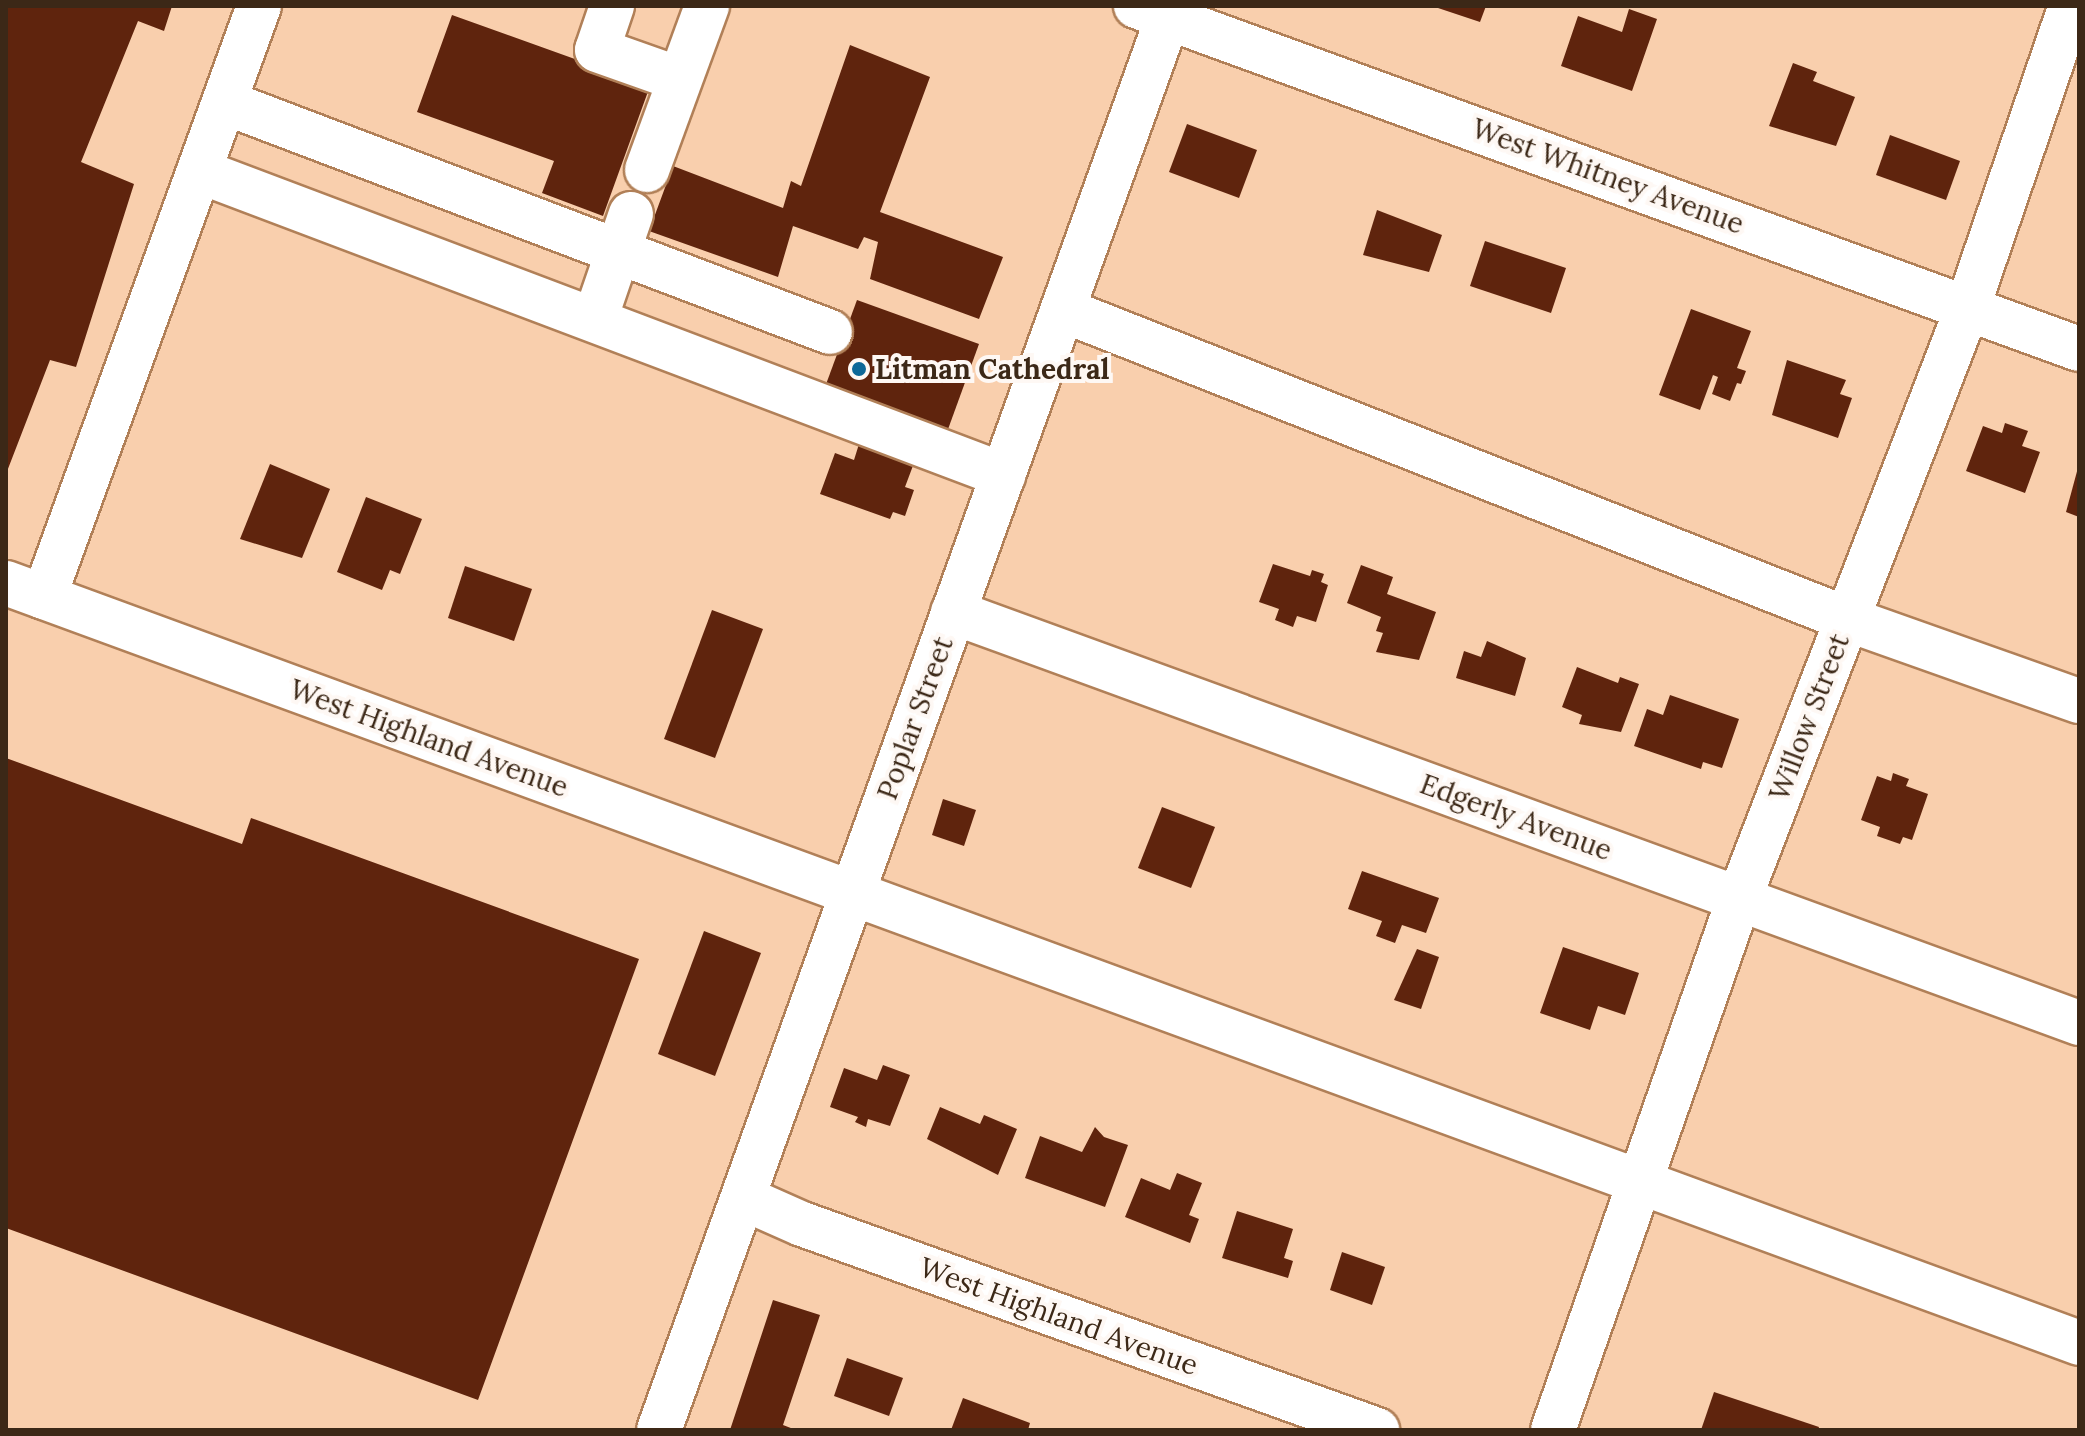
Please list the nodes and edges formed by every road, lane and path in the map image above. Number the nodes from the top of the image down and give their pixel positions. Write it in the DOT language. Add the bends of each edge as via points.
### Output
graph roads {
  1 [pos="259,6"];
  2 [pos="612,6"];
  3 [pos="707,6"];
  4 [pos="2071,6"];
  5 [pos="2079,9"];
  6 [pos="1159,10"];
  7 [pos="679,79"];
  8 [pos="224,102"];
  9 [pos="647,170"];
  10 [pos="199,171"];
  11 [pos="624,234"];
  12 [pos="1967,309"];
  13 [pos="1063,310"];
  14 [pos="595,319"];
  15 [pos="830,332"];
  16 [pos="2079,349"];
  17 [pos="1003,475"];
  18 [pos="25,590"];
  19 [pos="953,612"];
  20 [pos="1847,619"];
  21 [pos="2079,701"];
  22 [pos="851,895"];
  23 [pos="1739,899"];
  24 [pos="2079,1023"];
  25 [pos="1641,1184"];
  26 [pos="743,1198"];
  27 [pos="2079,1343"];
  28 [pos="659,1430"];
  29 [pos="1377,1430"];
  30 [pos="1553,1430"];
  1 -- 8 [label="street"];
  2 -- 7 [label="street" via="597,50"];
  3 -- 7 [label="street"];
  4 -- 5 [label="street"];
  4 -- 12 [label="street, Willow Street"];
  6 -- 12 [label="street, West Whitney Avenue"];
  6 -- 13 [label="street, Poplar Street"];
  7 -- 9 [label="street"];
  8 -- 10 [label="street"];
  8 -- 11 [label="street"];
  10 -- 14 [label="street"];
  10 -- 18 [label="street"];
  11 -- 14 [label="street"];
  11 -- 15 [label="street"];
  12 -- 16 [label="street, West Whitney Avenue"];
  12 -- 20 [label="street, Willow Street"];
  13 -- 17 [label="street, Poplar Street"];
  13 -- 20 [label="street"];
  14 -- 17 [label="street"];
  17 -- 19 [label="street, Poplar Street"];
  18 -- 22 [label="street, West Highland Avenue"];
  19 -- 22 [label="street, Poplar Street"];
  19 -- 23 [label="street, Edgerly Avenue"];
  20 -- 21 [label="street"];
  20 -- 23 [label="street, Willow Street"];
  22 -- 25 [label="street, West Highland Avenue"];
  22 -- 26 [label="street, Poplar Street"];
  23 -- 24 [label="street, Edgerly Avenue"];
  23 -- 25 [label="street, Willow Street"];
  25 -- 27 [label="street, West Highland Avenue"];
  25 -- 30 [label="street, Willow Street"];
  26 -- 28 [label="street, Poplar Street"];
  26 -- 29 [label="street, West Highland Avenue" via="802,1224"];
}
